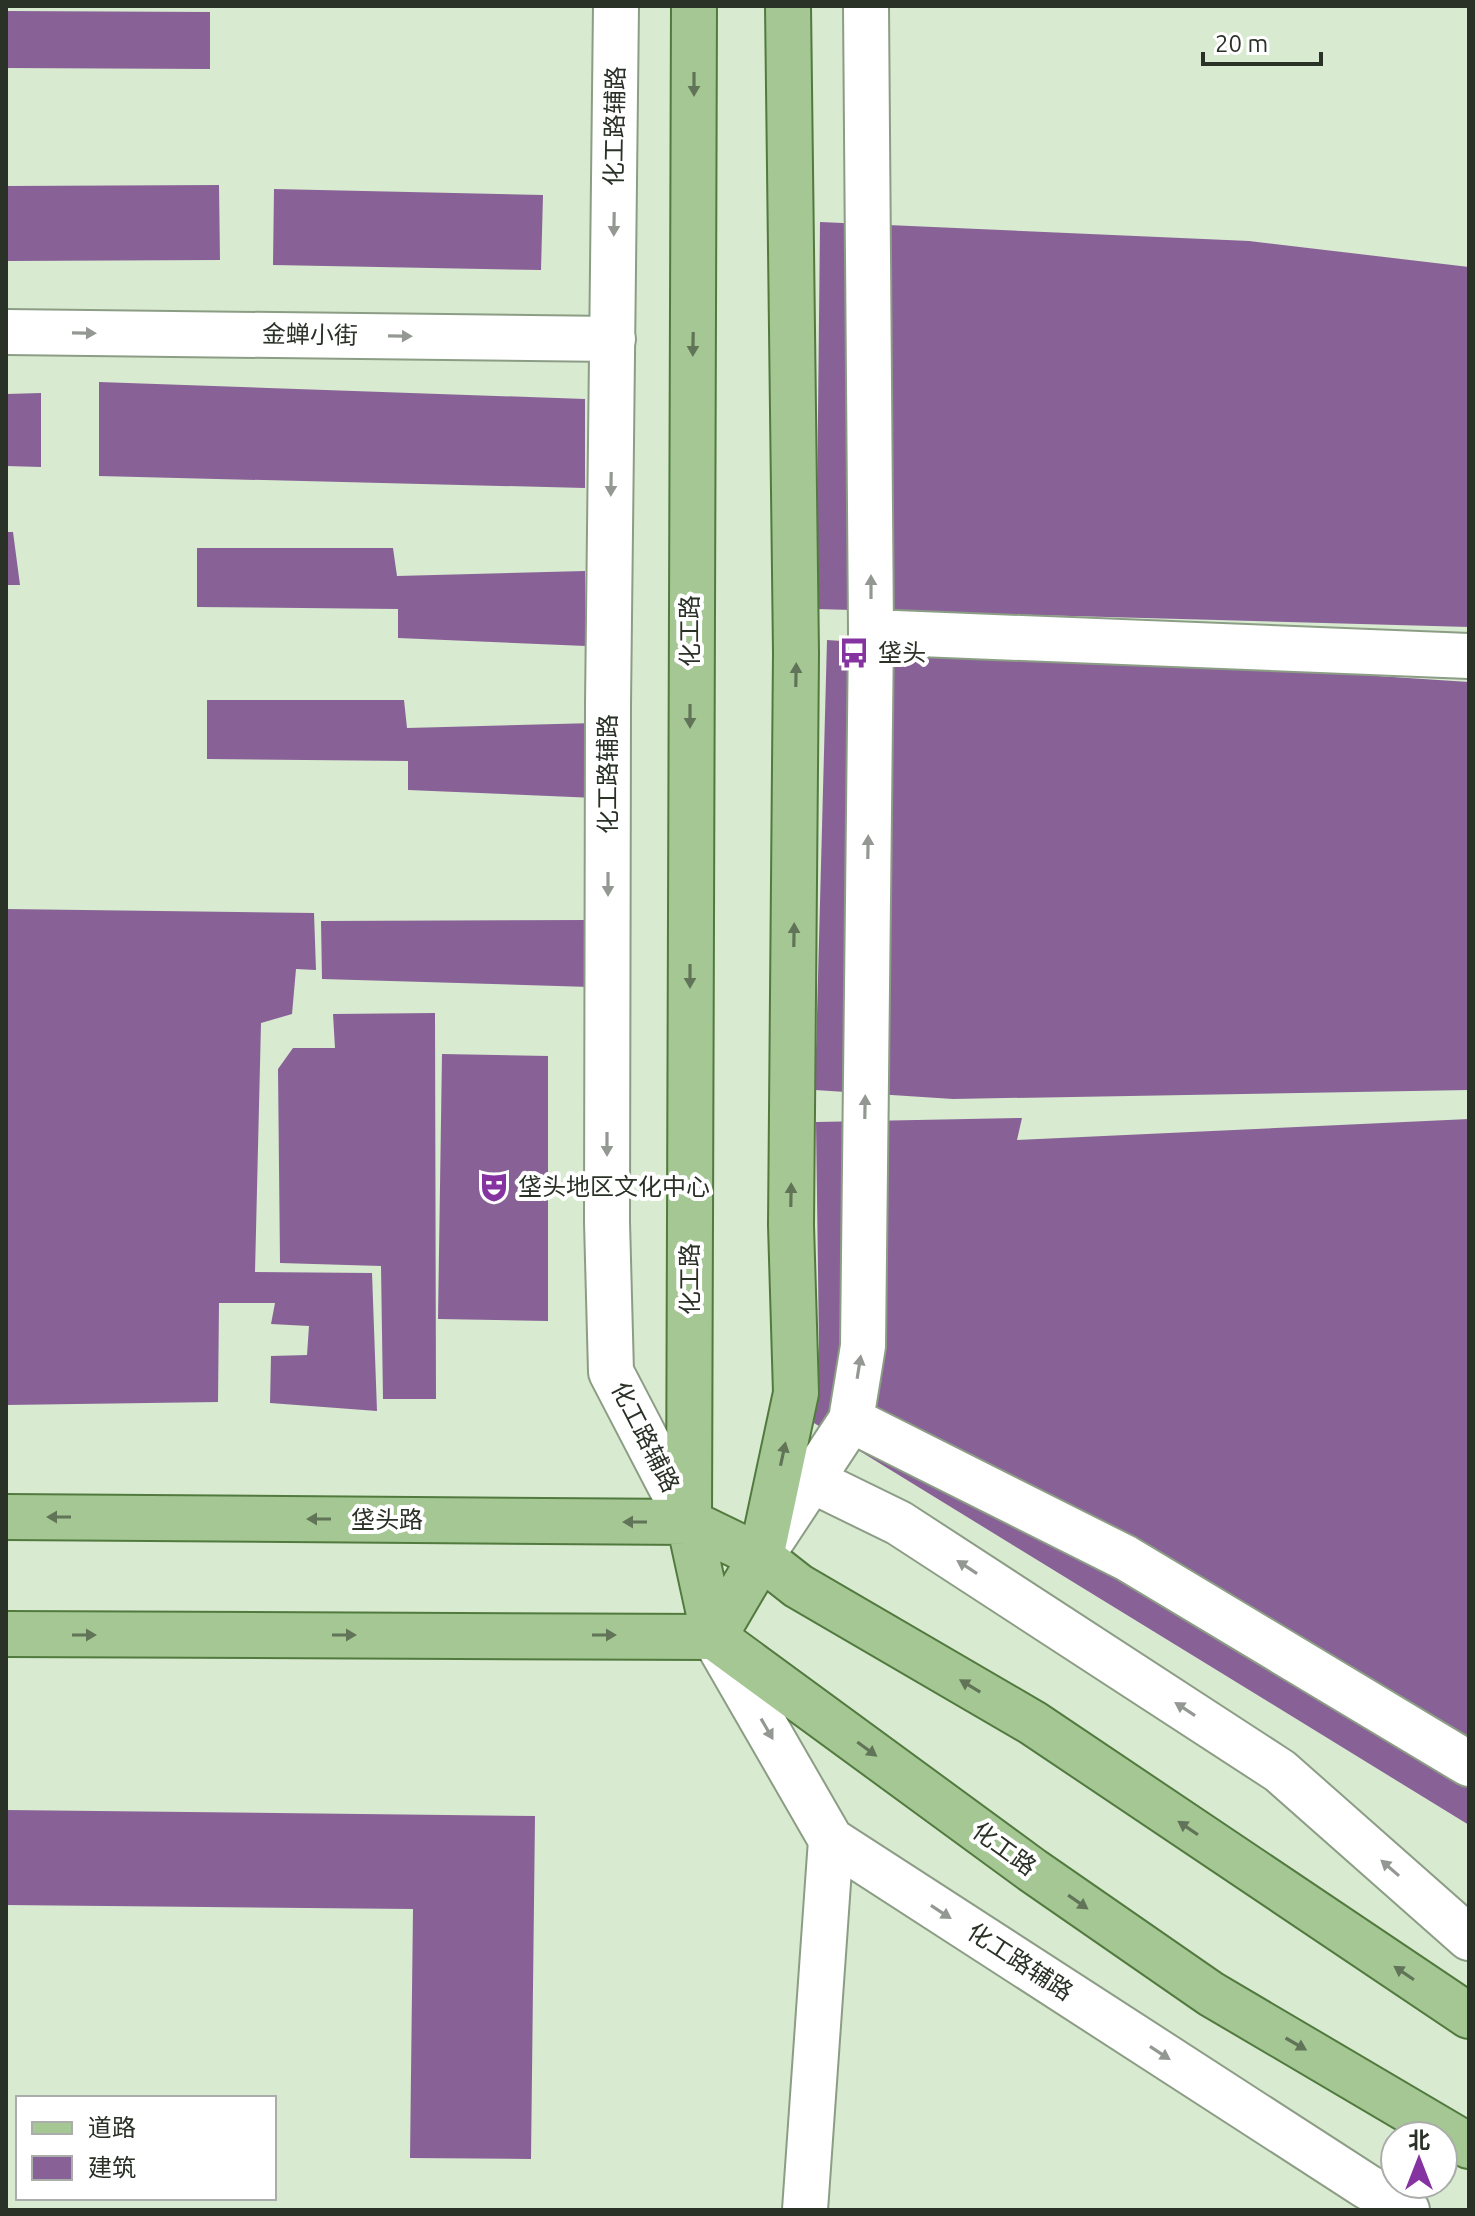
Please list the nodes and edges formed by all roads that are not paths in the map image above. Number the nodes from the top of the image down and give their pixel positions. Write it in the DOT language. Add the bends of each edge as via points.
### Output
graph roads {
  1 [pos="616,6"];
  2 [pos="694,6"];
  3 [pos="788,6"];
  4 [pos="866,6"];
  5 [pos="6,332"];
  6 [pos="613,339"];
  7 [pos="871,632"];
  8 [pos="1469,656"];
  9 [pos="851,1420"];
  10 [pos="811,1480"];
  11 [pos="6,1517"];
  12 [pos="689,1522"];
  13 [pos="761,1557"];
  14 [pos="6,1634"];
  15 [pos="714,1637"];
  16 [pos="1469,1764"];
  17 [pos="831,1840"];
  18 [pos="1469,1938"];
  19 [pos="1469,2016"];
  20 [pos="1469,2146"];
  21 [pos="805,2210"];
  22 [pos="1407,2210"];
  1 -- 6 [label="street, 化工路辅路, one-way"];
  2 -- 12 [label="main road, 化工路, one-way"];
  13 -- 3 [label="main road, one-way" via="796,1393 791,1225 796,653"];
  7 -- 4 [label="street, one-way"];
  5 -- 6 [label="street, 金蝉小街, one-way"];
  6 -- 12 [label="street, 化工路辅路, one-way" via="607,1222 611,1372"];
  7 -- 8 [label="street"];
  9 -- 7 [label="street, one-way" via="863,1346"];
  9 -- 10 [label="street"];
  9 -- 16 [label="street" via="1126,1558"];
  10 -- 13 [label="street"];
  18 -- 10 [label="street, one-way" via="1280,1771 899,1523"];
  12 -- 11 [label="main road, 垡头路, one-way"];
  12 -- 13 [label="main road, 垡头路"];
  12 -- 15 [label="main road, 化工路"];
  13 -- 15 [label="main road"];
  19 -- 13 [label="main road, one-way" via="1033,1723 798,1586"];
  14 -- 15 [label="main road, one-way"];
  15 -- 17 [label="street, 化工路辅路, one-way"];
  15 -- 20 [label="main road, 化工路, one-way" via="1211,1994"];
  17 -- 21 [label="street"];
  17 -- 22 [label="street, 化工路辅路, one-way"];
}
